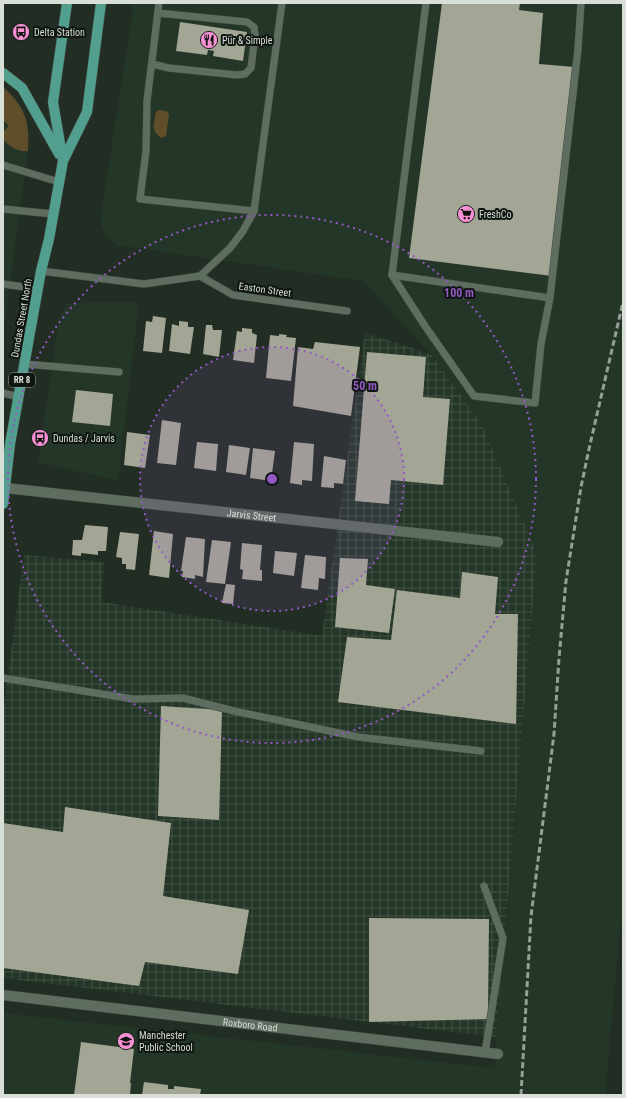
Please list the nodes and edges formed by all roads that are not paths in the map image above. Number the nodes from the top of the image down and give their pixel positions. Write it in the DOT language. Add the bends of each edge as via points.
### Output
graph roads {
  1 [pos="66,3"];
  2 [pos="101,3"];
  3 [pos="106,3"];
  4 [pos="159,3"];
  5 [pos="282,3"];
  6 [pos="426,3"];
  7 [pos="581,3"];
  8 [pos="158,13"];
  9 [pos="98,27"];
  10 [pos="152,64"];
  11 [pos="3,73"];
  12 [pos="63,161"];
  13 [pos="3,165"];
  14 [pos="59,182"];
  15 [pos="3,210"];
  16 [pos="254,211"];
  17 [pos="53,214"];
  18 [pos="42,272"];
  19 [pos="392,275"];
  20 [pos="200,276"];
  21 [pos="3,284"];
  22 [pos="38,289"];
  23 [pos="550,298"];
  24 [pos="347,311"];
  25 [pos="25,364"];
  26 [pos="119,372"];
  27 [pos="3,393"];
  28 [pos="19,397"];
  29 [pos="7,444"];
  30 [pos="5,488"];
  31 [pos="3,504"];
  32 [pos="498,542"];
  33 [pos="3,678"];
  34 [pos="481,751"];
  35 [pos="484,886"];
  36 [pos="3,995"];
  37 [pos="485,1053"];
  38 [pos="498,1054"];
  1 -- 12 [label="main road, Dundas Street North / RR 8" via="53,102"];
  2 -- 9 [label="main road, Dundas Street North / RR 8"];
  3 -- 9 [label="main road"];
  4 -- 8 [label="lane"];
  5 -- 16 [label="lane"];
  6 -- 19 [label="lane"];
  7 -- 23 [label="lane"];
  8 -- 10 [label="lane"];
  8 -- 10 [label="lane" via="247,22 254,27 256,35 251,68 244,74 169,68"];
  9 -- 12 [label="main road, Dundas Street North / RR 8" via="87,112"];
  10 -- 16 [label="lane" via="140,199"];
  11 -- 12 [label="main road" via="22,88"];
  12 -- 14 [label="main road, Dundas Street North / RR 8"];
  13 -- 14 [label="lane"];
  14 -- 17 [label="main road, Dundas Street North / RR 8"];
  15 -- 17 [label="lane"];
  16 -- 20 [label="lane" via="230,248"];
  17 -- 18 [label="main road, Dundas Street North / RR 8"];
  18 -- 20 [label="lane" via="144,284"];
  18 -- 22 [label="main road, Dundas Street North / RR 8"];
  19 -- 23 [label="lane"];
  19 -- 23 [label="lane" via="474,396 535,403 541,344"];
  20 -- 24 [label="lane, Easton Street" via="233,295"];
  21 -- 22 [label="lane"];
  22 -- 25 [label="main road, Dundas Street North / RR 8"];
  25 -- 26 [label="lane"];
  25 -- 28 [label="main road, Dundas Street North / RR 8"];
  27 -- 28 [label="lane"];
  28 -- 29 [label="main road, Dundas Street North / RR 8"];
  29 -- 30 [label="main road, Dundas Street North / RR 8"];
  30 -- 31 [label="main road, Dundas Street North / RR 8"];
  30 -- 32 [label="street, Jarvis Street"];
  33 -- 34 [label="lane" via="133,698 183,698 358,737"];
  35 -- 37 [label="lane" via="503,938"];
  36 -- 37 [label="street, Roxboro Road"];
  37 -- 38 [label="street, Roxboro Road"];
}
